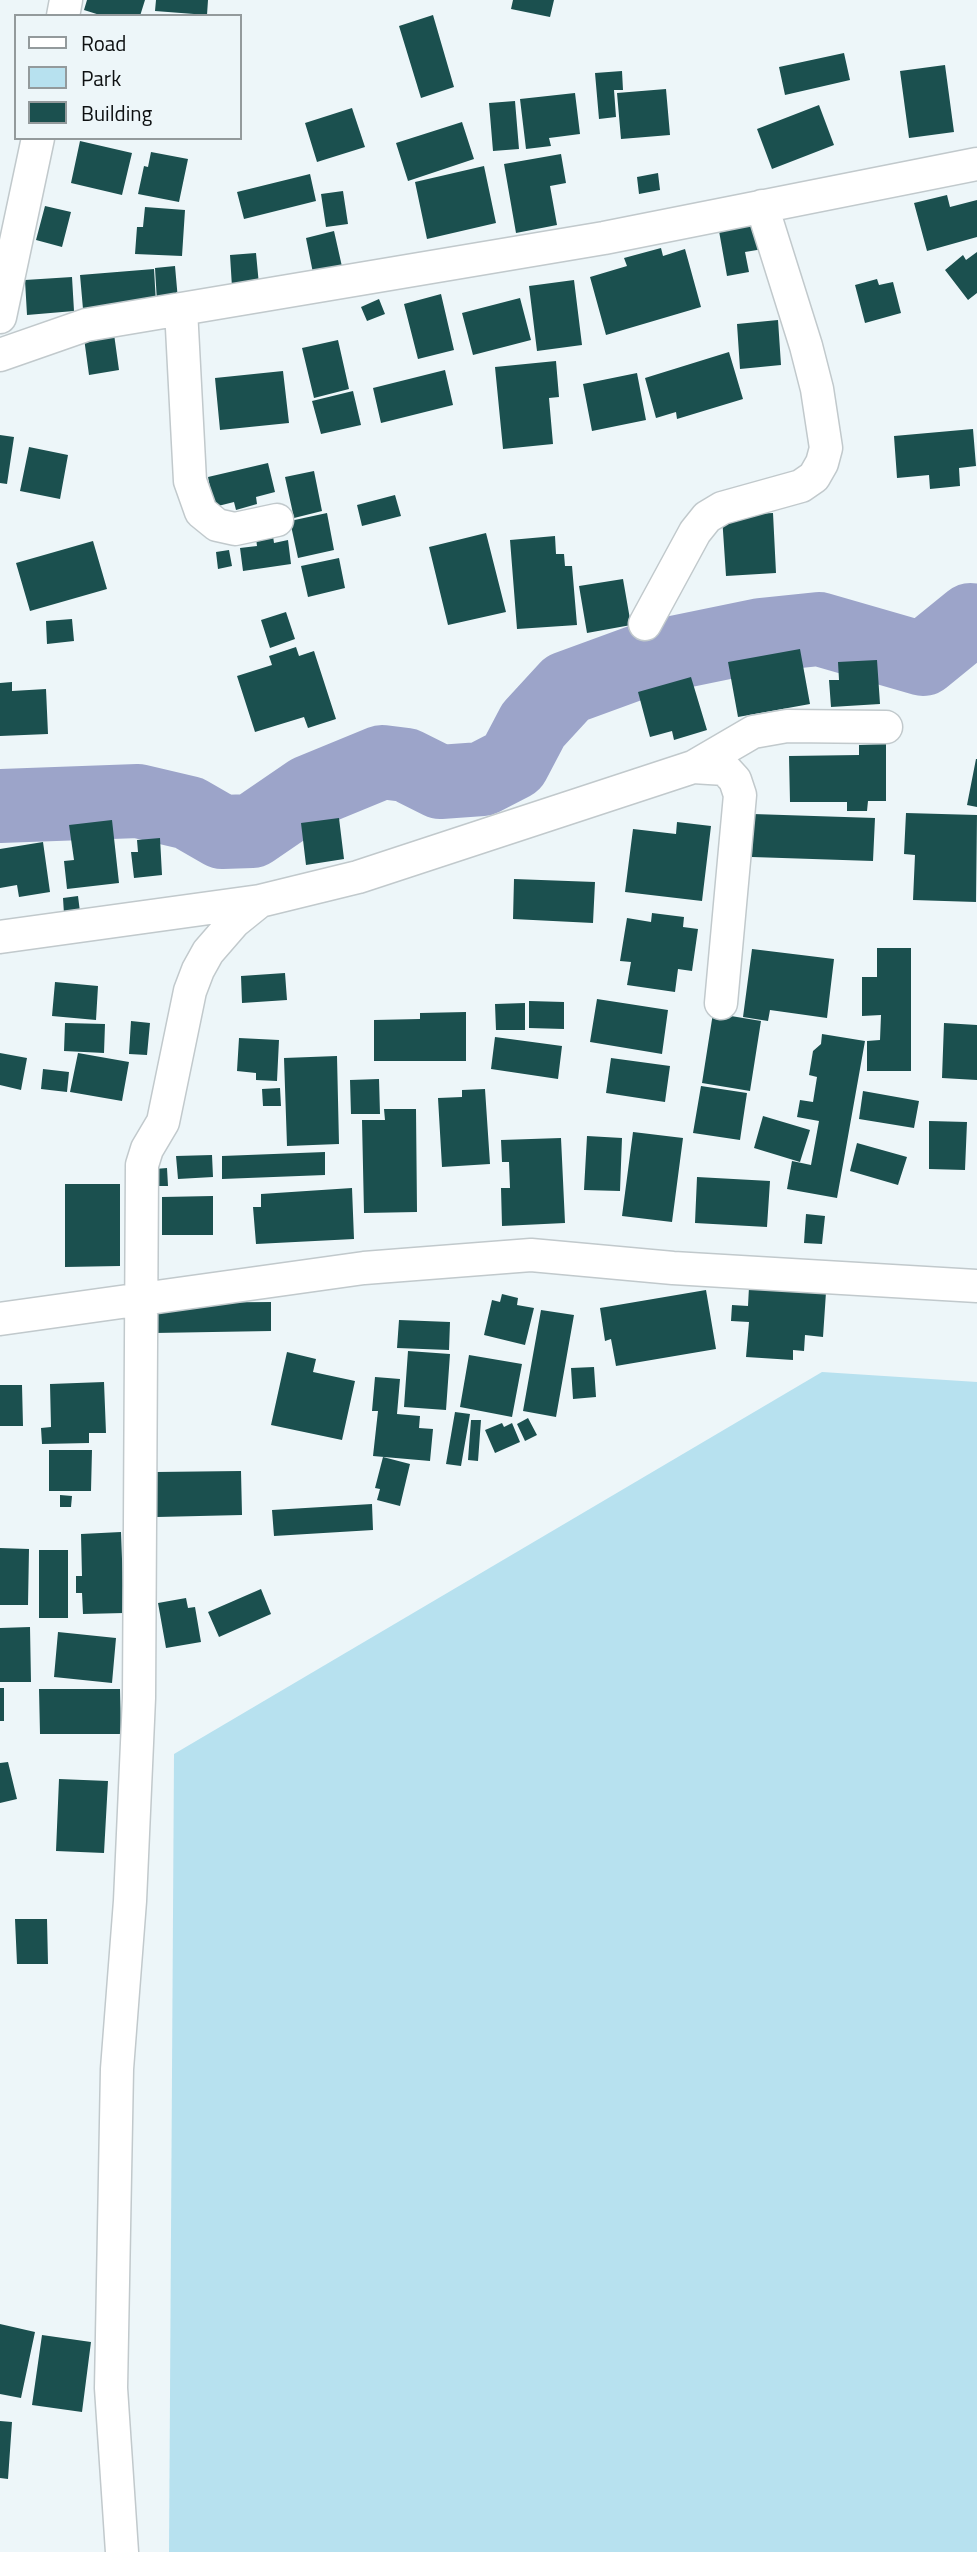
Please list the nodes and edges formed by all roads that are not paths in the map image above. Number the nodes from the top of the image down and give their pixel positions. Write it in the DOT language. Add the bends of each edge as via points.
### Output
graph roads {
  1 [pos="38,140"];
  2 [pos="977,164"];
  3 [pos="762,206"];
  4 [pos="181,309"];
  5 [pos="0,317"];
  6 [pos="0,355"];
  7 [pos="277,520"];
  8 [pos="645,624"];
  9 [pos="886,727"];
  10 [pos="693,767"];
  11 [pos="260,901"];
  12 [pos="0,937"];
  13 [pos="721,1003"];
  14 [pos="977,1286"];
  15 [pos="139,1297"];
  16 [pos="0,1318"];
  17 [pos="122,2552"];
  1 -- 5 [label="street"];
  2 -- 3 [label="street"];
  3 -- 4 [label="street" via="604,238"];
  3 -- 8 [label="street" via="817,389 826,448 822,463 814,477 801,486 722,508 708,517 695,532"];
  4 -- 6 [label="street" via="86,326"];
  4 -- 7 [label="street" via="190,481 201,512 216,525 235,529"];
  9 -- 10 [label="street" via="787,726 753,733"];
  10 -- 11 [label="street" via="358,877"];
  10 -- 13 [label="street" via="725,769 740,795"];
  11 -- 12 [label="street"];
  11 -- 15 [label="street" via="208,951 190,991 163,1122 142,1165"];
  14 -- 15 [label="street" via="531,1255 364,1268"];
  15 -- 16 [label="street"];
  15 -- 17 [label="street" via="139,1698 117,2069 111,2388"];
}
